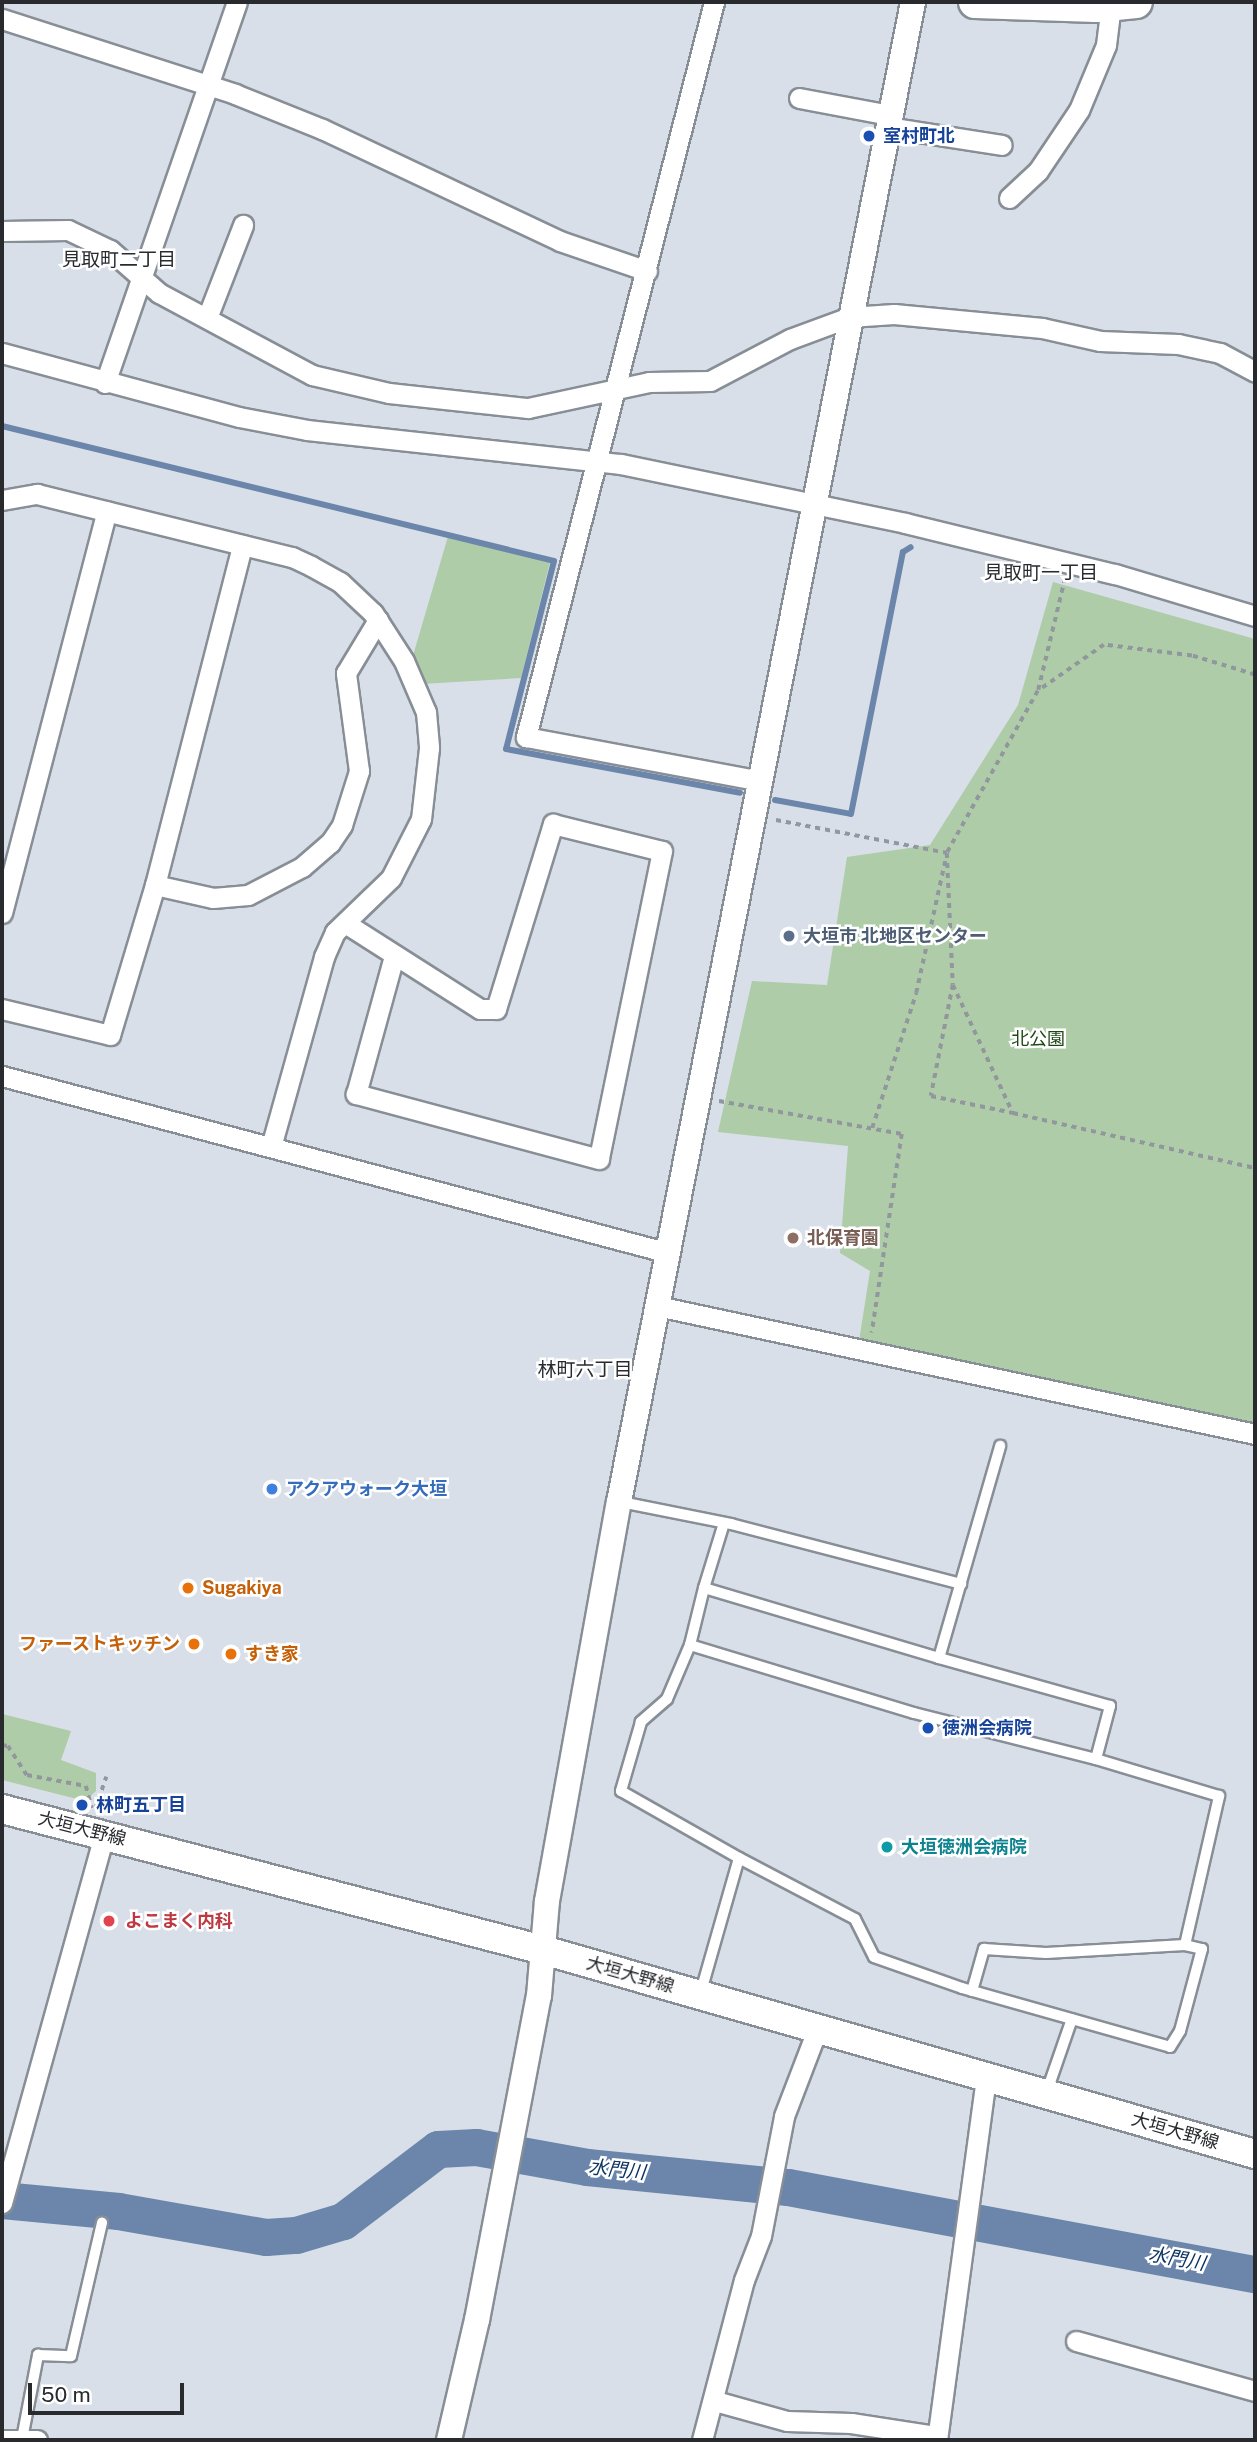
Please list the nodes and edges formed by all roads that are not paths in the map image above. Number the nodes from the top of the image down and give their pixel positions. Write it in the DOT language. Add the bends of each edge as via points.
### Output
graph roads {
  1 [pos="237,2"];
  2 [pos="714,2"];
  3 [pos="913,2"];
  4 [pos="975,2"];
  5 [pos="1124,3"];
  6 [pos="2,19"];
  7 [pos="208,87"];
  8 [pos="799,98"];
  9 [pos="888,121"];
  10 [pos="1002,145"];
  11 [pos="1009,198"];
  12 [pos="243,225"];
  13 [pos="2,231"];
  14 [pos="647,271"];
  15 [pos="143,275"];
  16 [pos="849,317"];
  17 [pos="207,318"];
  18 [pos="2,353"];
  19 [pos="1255,372"];
  20 [pos="105,383"];
  21 [pos="615,389"];
  22 [pos="598,463"];
  23 [pos="2,500"];
  24 [pos="812,507"];
  25 [pos="107,511"];
  26 [pos="242,545"];
  27 [pos="1255,616"];
  28 [pos="378,620"];
  29 [pos="761,781"];
  30 [pos="155,885"];
  31 [pos="2,913"];
  32 [pos="345,923"];
  33 [pos="394,956"];
  34 [pos="2,1009"];
  35 [pos="2,1076"];
  36 [pos="271,1147"];
  37 [pos="668,1253"];
  38 [pos="657,1306"];
  39 [pos="1255,1434"];
  40 [pos="1000,1446"];
  41 [pos="619,1502"];
  42 [pos="724,1523"];
  43 [pos="961,1584"];
  44 [pos="704,1588"];
  45 [pos="690,1644"];
  46 [pos="939,1658"];
  47 [pos="1096,1759"];
  48 [pos="2,1808"];
  49 [pos="104,1835"];
  50 [pos="739,1858"];
  51 [pos="1185,1945"];
  52 [pos="543,1950"];
  53 [pos="972,1991"];
  54 [pos="700,1995"];
  55 [pos="1072,2019"];
  56 [pos="817,2030"];
  57 [pos="986,2078"];
  58 [pos="1046,2095"];
  59 [pos="1255,2154"];
  60 [pos="4,2192"];
  61 [pos="102,2223"];
  62 [pos="1076,2341"];
  63 [pos="1255,2391"];
  64 [pos="715,2401"];
  65 [pos="936,2438"];
  66 [pos="14,2440"];
  67 [pos="449,2440"];
  68 [pos="702,2440"];
  1 -- 7 [label="street"];
  2 -- 14 [label="street"];
  3 -- 9 [label="street"];
  4 -- 5 [label="main road"];
  5 -- 11 [label="street" via="1079,110 1038,171"];
  6 -- 7 [label="street"];
  7 -- 14 [label="street" via="322,129 560,242"];
  7 -- 15 [label="street"];
  8 -- 9 [label="street"];
  9 -- 10 [label="street"];
  9 -- 16 [label="street"];
  12 -- 17 [label="street"];
  13 -- 15 [label="street" via="68,230 110,250"];
  14 -- 21 [label="street"];
  15 -- 17 [label="street" via="159,293"];
  15 -- 20 [label="street"];
  16 -- 19 [label="street" via="894,314 1042,328 1100,341 1178,344 1220,353"];
  16 -- 21 [label="street" via="790,338 710,381 649,382"];
  16 -- 24 [label="street"];
  17 -- 21 [label="street" via="312,375 366,390 528,408"];
  18 -- 20 [label="street"];
  20 -- 22 [label="street" via="307,430"];
  21 -- 22 [label="street"];
  22 -- 24 [label="street" via="621,464"];
  22 -- 29 [label="street" via="526,737"];
  23 -- 25 [label="street" via="37,494"];
  24 -- 27 [label="street" via="905,523 1068,563"];
  24 -- 29 [label="street"];
  25 -- 26 [label="street"];
  25 -- 31 [label="street"];
  26 -- 28 [label="street" via="292,557 340,582"];
  26 -- 30 [label="street"];
  28 -- 30 [label="street" via="346,673 359,771 342,825 330,843 302,867 248,895 213,898"];
  28 -- 32 [label="street" via="404,662 426,712 426,786 421,818 391,878"];
  29 -- 37 [label="street"];
  30 -- 34 [label="street" via="110,1035"];
  32 -- 33 [label="street"];
  32 -- 36 [label="street" via="335,932 324,957"];
  33 -- 33 [label="street" via="480,1009 496,1009 553,824 662,851 599,1159 356,1094"];
  35 -- 36 [label="street"];
  36 -- 37 [label="street"];
  37 -- 38 [label="street"];
  38 -- 39 [label="street"];
  38 -- 41 [label="street"];
  40 -- 43 [label="lane"];
  41 -- 42 [label="lane"];
  41 -- 52 [label="street"];
  42 -- 43 [label="lane"];
  42 -- 44 [label="lane"];
  43 -- 46 [label="lane"];
  44 -- 45 [label="lane"];
  44 -- 46 [label="lane"];
  45 -- 47 [label="lane" via="914,1713"];
  45 -- 50 [label="lane" via="667,1699 641,1722 621,1791"];
  46 -- 47 [label="lane" via="1110,1706"];
  47 -- 51 [label="lane" via="1219,1796"];
  48 -- 49 [label="main road, 大垣大野線"];
  49 -- 52 [label="main road, 大垣大野線"];
  49 -- 60 [label="street"];
  50 -- 53 [label="lane" via="855,1919 874,1957"];
  50 -- 54 [label="lane"];
  51 -- 53 [label="lane" via="1046,1952 984,1949"];
  51 -- 55 [label="lane" via="1202,1949 1180,2031 1170,2047"];
  52 -- 54 [label="main road, 大垣大野線"];
  52 -- 67 [label="street" via="539,1996 509,2155"];
  53 -- 55 [label="lane"];
  54 -- 56 [label="main road, 大垣大野線"];
  55 -- 58 [label="lane"];
  56 -- 57 [label="main road, 大垣大野線"];
  56 -- 64 [label="street" via="784,2116 767,2205"];
  57 -- 58 [label="main road, 大垣大野線"];
  57 -- 65 [label="street"];
  58 -- 59 [label="main road, 大垣大野線"];
  61 -- 66 [label="lane" via="71,2356 38,2355"];
  62 -- 63 [label="street"];
  64 -- 65 [label="street" via="787,2421 851,2423"];
  64 -- 68 [label="street"];
}
